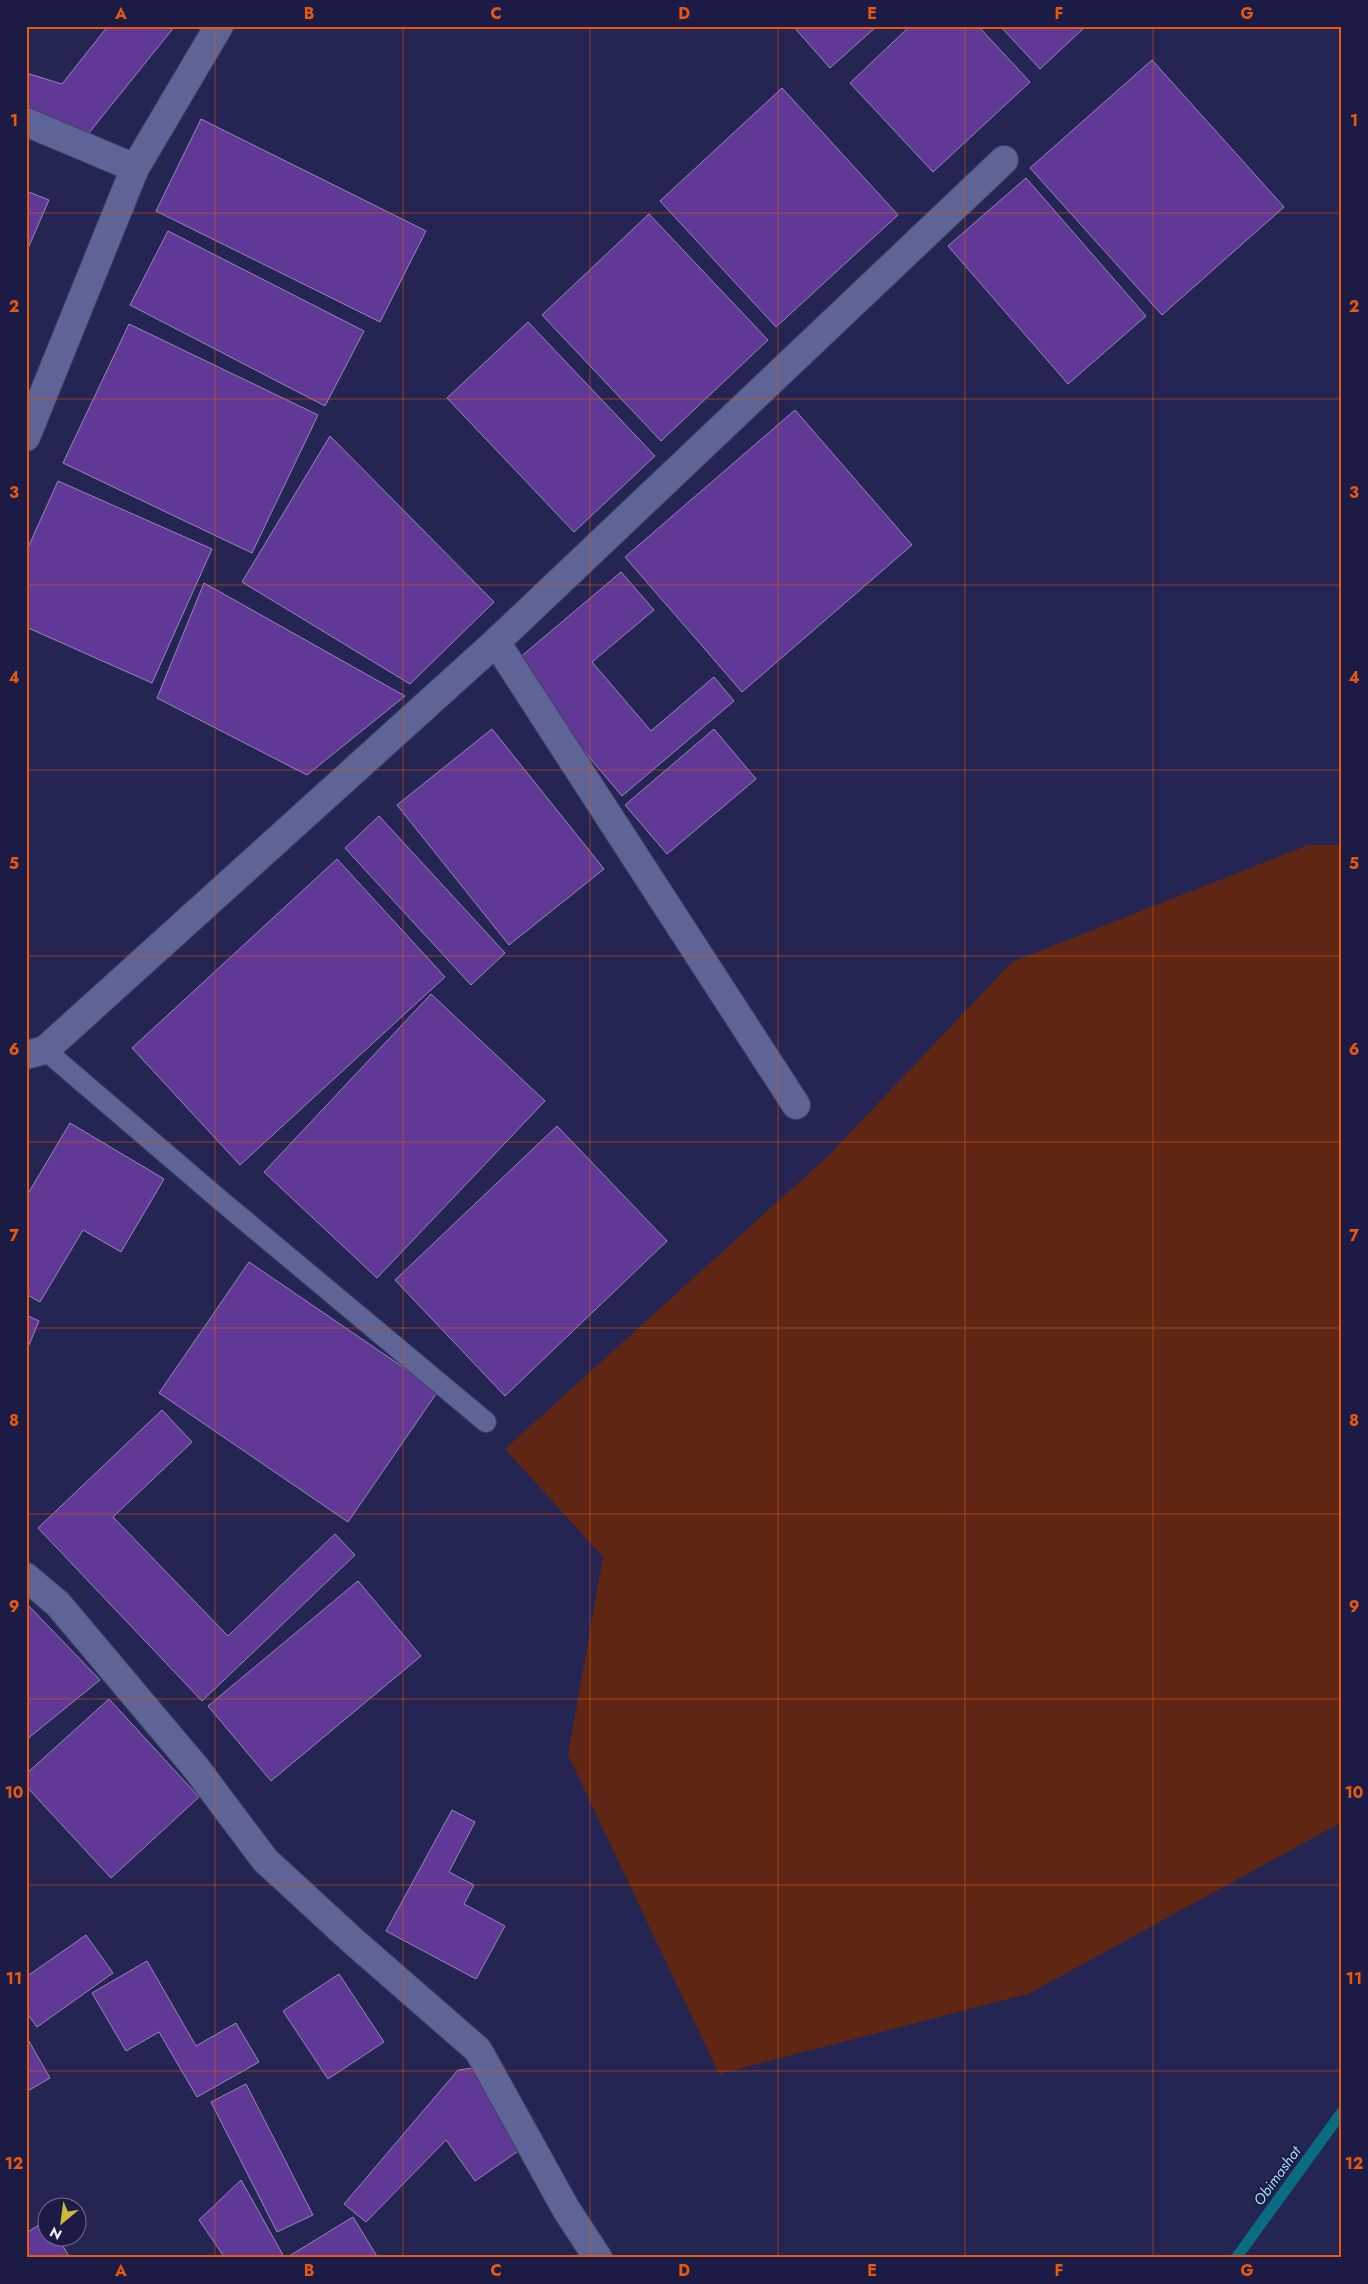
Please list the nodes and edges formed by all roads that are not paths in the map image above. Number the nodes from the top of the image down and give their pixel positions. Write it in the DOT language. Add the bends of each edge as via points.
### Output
graph roads {
  1 [pos="219,26"];
  2 [pos="26,122"];
  3 [pos="1004,160"];
  4 [pos="135,168"];
  5 [pos="26,437"];
  6 [pos="496,642"];
  7 [pos="36,1052"];
  8 [pos="796,1105"];
  9 [pos="486,1422"];
  10 [pos="26,1577"];
  11 [pos="598,2258"];
  1 -- 4 [label="street"];
  2 -- 4 [label="street"];
  3 -- 6 [label="street"];
  4 -- 5 [label="street"];
  6 -- 7 [label="street"];
  6 -- 8 [label="street"];
  7 -- 9 [label="lane"];
  10 -- 11 [label="street" via="58,1604 196,1768 265,1860 353,1942 478,2050 566,2210"];
}
